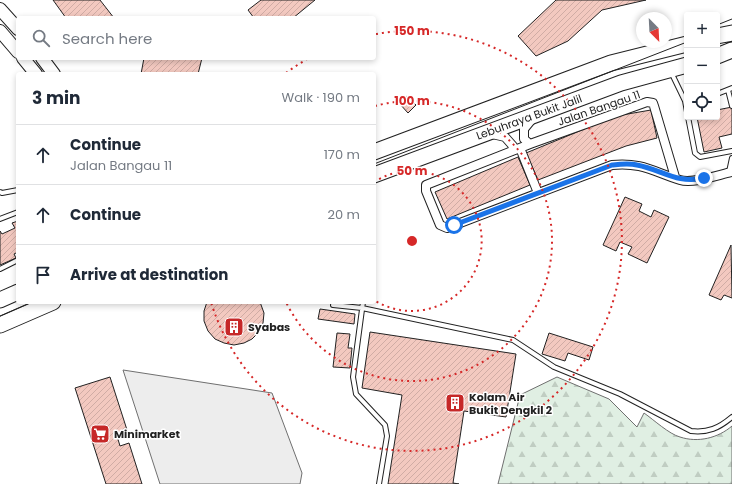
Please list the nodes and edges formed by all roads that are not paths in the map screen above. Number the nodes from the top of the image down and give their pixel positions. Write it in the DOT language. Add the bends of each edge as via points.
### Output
graph roads {
  1 [pos="0,8"];
  2 [pos="16,27"];
  3 [pos="0,31"];
  4 [pos="732,32"];
  5 [pos="720,35"];
  6 [pos="684,45"];
  7 [pos="16,50"];
  8 [pos="732,50"];
  9 [pos="720,55"];
  10 [pos="732,58"];
  11 [pos="25,60"];
  12 [pos="44,60"];
  13 [pos="720,60"];
  14 [pos="684,66"];
  15 [pos="669,70"];
  16 [pos="34,72"];
  17 [pos="52,72"];
  18 [pos="730,89"];
  19 [pos="720,93"];
  20 [pos="684,97"];
  21 [pos="732,106"];
  22 [pos="535,115"];
  23 [pos="689,120"];
  24 [pos="486,133"];
  25 [pos="530,144"];
  26 [pos="516,150"];
  27 [pos="732,150"];
  28 [pos="376,151"];
  29 [pos="732,158"];
  30 [pos="731,173"];
  31 [pos="376,174"];
  32 [pos="675,177"];
  33 [pos="16,190"];
  34 [pos="0,192"];
  35 [pos="538,193"];
  36 [pos="16,213"];
  37 [pos="0,219"];
  38 [pos="16,261"];
  39 [pos="0,269"];
  40 [pos="48,304"];
  41 [pos="363,304"];
  42 [pos="333,305"];
  43 [pos="362,308"];
  44 [pos="0,325"];
  45 [pos="732,417"];
  46 [pos="379,484"];
  1 -- 2 [label="main road"];
  3 -- 7 [label="main road"];
  4 -- 5 [label="highway"];
  6 -- 28 [label="highway, Lebuhraya Bukit Jalil" via="611,63"];
  8 -- 9 [label="highway"];
  10 -- 13 [label="highway"];
  11 -- 16 [label="main road"];
  12 -- 17 [label="main road"];
  14 -- 15 [label="highway, Lebuhraya Bukit Jalil"];
  15 -- 20 [label="lane"];
  15 -- 22 [label="highway, Lebuhraya Bukit Jalil" via="621,84"];
  18 -- 19 [label="lane"];
  18 -- 21 [label="lane"];
  22 -- 24 [label="highway, Lebuhraya Bukit Jalil"];
  22 -- 25 [label="street" via="524,129 524,139"];
  23 -- 27 [label="lane" via="695,153 700,157"];
  24 -- 26 [label="street" via="505,136"];
  24 -- 31 [label="highway, Lebuhraya Bukit Jalil"];
  25 -- 26 [label="street, Jalan Bangau 11"];
  25 -- 32 [label="street, Jalan Bangau 11" via="647,102 653,103"];
  26 -- 35 [label="street"];
  26 -- 35 [label="street, Jalan Bangau 11" via="426,185 440,225 447,228"];
  29 -- 30 [label="lane"];
  30 -- 32 [label="street" via="691,181"];
  32 -- 35 [label="street, Jalan Bangau 11" via="638,165 612,165"];
  33 -- 34 [label="lane"];
  36 -- 37 [label="lane"];
  38 -- 39 [label="lane"];
  40 -- 44 [label="highway"];
  41 -- 43 [label="lane"];
  42 -- 43 [label="lane"];
  43 -- 45 [label="lane" via="513,340 554,367 620,394 691,431 713,430"];
  43 -- 46 [label="lane" via="353,377 356,394 385,425 387,436"];
}
